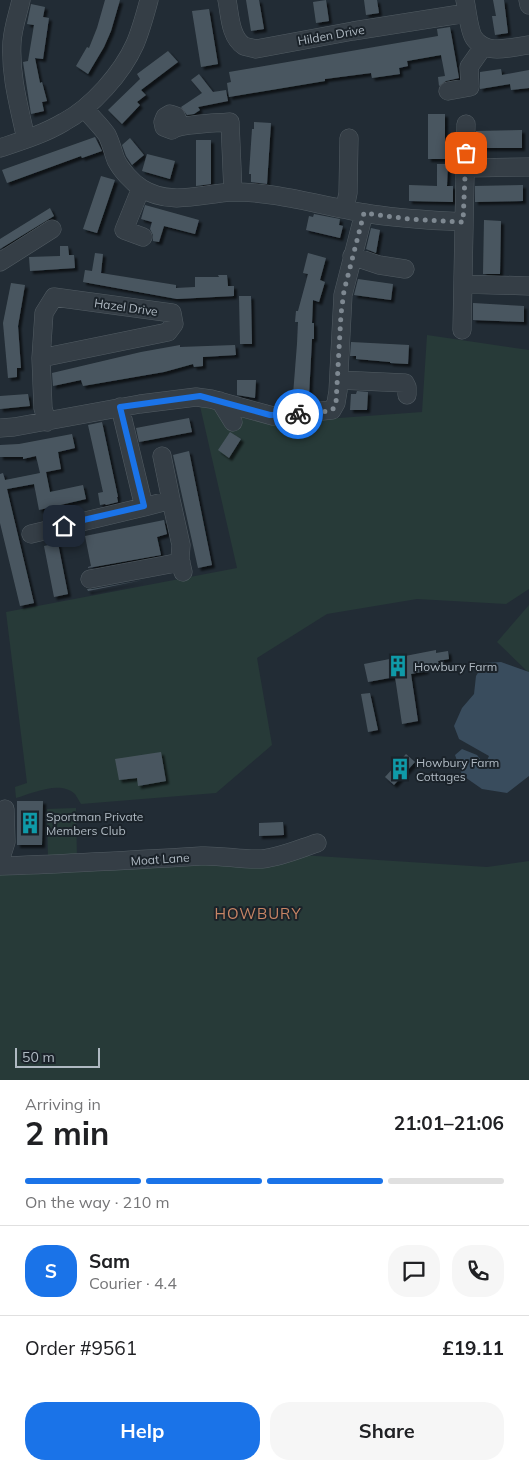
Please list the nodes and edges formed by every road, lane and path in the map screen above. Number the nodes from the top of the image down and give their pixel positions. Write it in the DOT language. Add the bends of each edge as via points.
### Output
graph roads {
  1 [pos="21,0"];
  2 [pos="149,0"];
  3 [pos="228,0"];
  4 [pos="528,0"];
  5 [pos="529,5"];
  6 [pos="466,6"];
  7 [pos="7,23"];
  8 [pos="529,45"];
  9 [pos="483,47"];
  10 [pos="448,91"];
  11 [pos="85,109"];
  12 [pos="466,124"];
  13 [pos="178,126"];
  14 [pos="349,138"];
  15 [pos="26,139"];
  16 [pos="0,148"];
  17 [pos="529,167"];
  18 [pos="466,168"];
  19 [pos="141,188"];
  20 [pos="233,192"];
  21 [pos="345,208"];
  22 [pos="364,213"];
  23 [pos="463,222"];
  24 [pos="52,228"];
  25 [pos="143,236"];
  26 [pos="352,256"];
  27 [pos="0,262"];
  28 [pos="405,269"];
  29 [pos="462,284"];
  30 [pos="529,286"];
  31 [pos="462,330"];
  32 [pos="41,358"];
  33 [pos="338,380"];
  34 [pos="407,395"];
  35 [pos="220,401"];
  36 [pos="120,407"];
  37 [pos="46,422"];
  38 [pos="233,422"];
  39 [pos="0,428"];
  40 [pos="162,456"];
  41 [pos="171,500"];
  42 [pos="144,506"];
  43 [pos="31,534"];
  44 [pos="90,579"];
  45 [pos="5,809"];
  46 [pos="317,843"];
  47 [pos="0,861"];
  48 [pos="0,866"];
  1 -- 7 [label="street" via="19,12"];
  2 -- 11 [label="street" via="137,38 125,62"];
  3 -- 6 [label="street, Hilden Drive" via="237,38 244,46 256,49"];
  4 -- 5 [label="street"];
  6 -- 9 [label="street" via="473,38"];
  7 -- 15 [label="street" via="12,41 12,75"];
  8 -- 9 [label="street" via="497,50"];
  9 -- 10 [label="street" via="469,67 470,87"];
  11 -- 15 [label="street" via="63,123"];
  11 -- 19 [label="street" via="107,135 117,162"];
  12 -- 18 [label="street"];
  13 -- 20 [label="street" via="236,121"];
  14 -- 21 [label="street"];
  15 -- 16 [label="street"];
  17 -- 18 [label="street"];
  18 -- 23 [label="street"];
  19 -- 20 [label="street" via="172,198"];
  19 -- 25 [label="street" via="119,228"];
  20 -- 21 [label="street" via="289,197"];
  21 -- 22 [label="street"];
  22 -- 23 [label="street"];
  22 -- 26 [label="street"];
  23 -- 29 [label="street"];
  24 -- 27 [label="street"];
  26 -- 28 [label="street"];
  26 -- 33 [label="street" via="341,314"];
  29 -- 30 [label="street"];
  29 -- 31 [label="street"];
  32 -- 32 [label="street, Hazel Drive" via="168,332 174,324 172,313 54,297 44,313"];
  32 -- 37 [label="street, Hazel Drive"];
  33 -- 34 [label="street" via="405,383"];
  33 -- 35 [label="street" via="336,403 328,411 276,416"];
  35 -- 36 [label="street" via="196,396"];
  35 -- 38 [label="street"];
  36 -- 37 [label="street"];
  36 -- 42 [label="street"];
  37 -- 39 [label="street"];
  40 -- 41 [label="street"];
  41 -- 42 [label="street"];
  41 -- 44 [label="street" via="181,544 182,567"];
  42 -- 43 [label="street"];
  45 -- 47 [label="street" via="6,842"];
  46 -- 48 [label="street, Moat Lane" via="263,859 204,856"];
}
